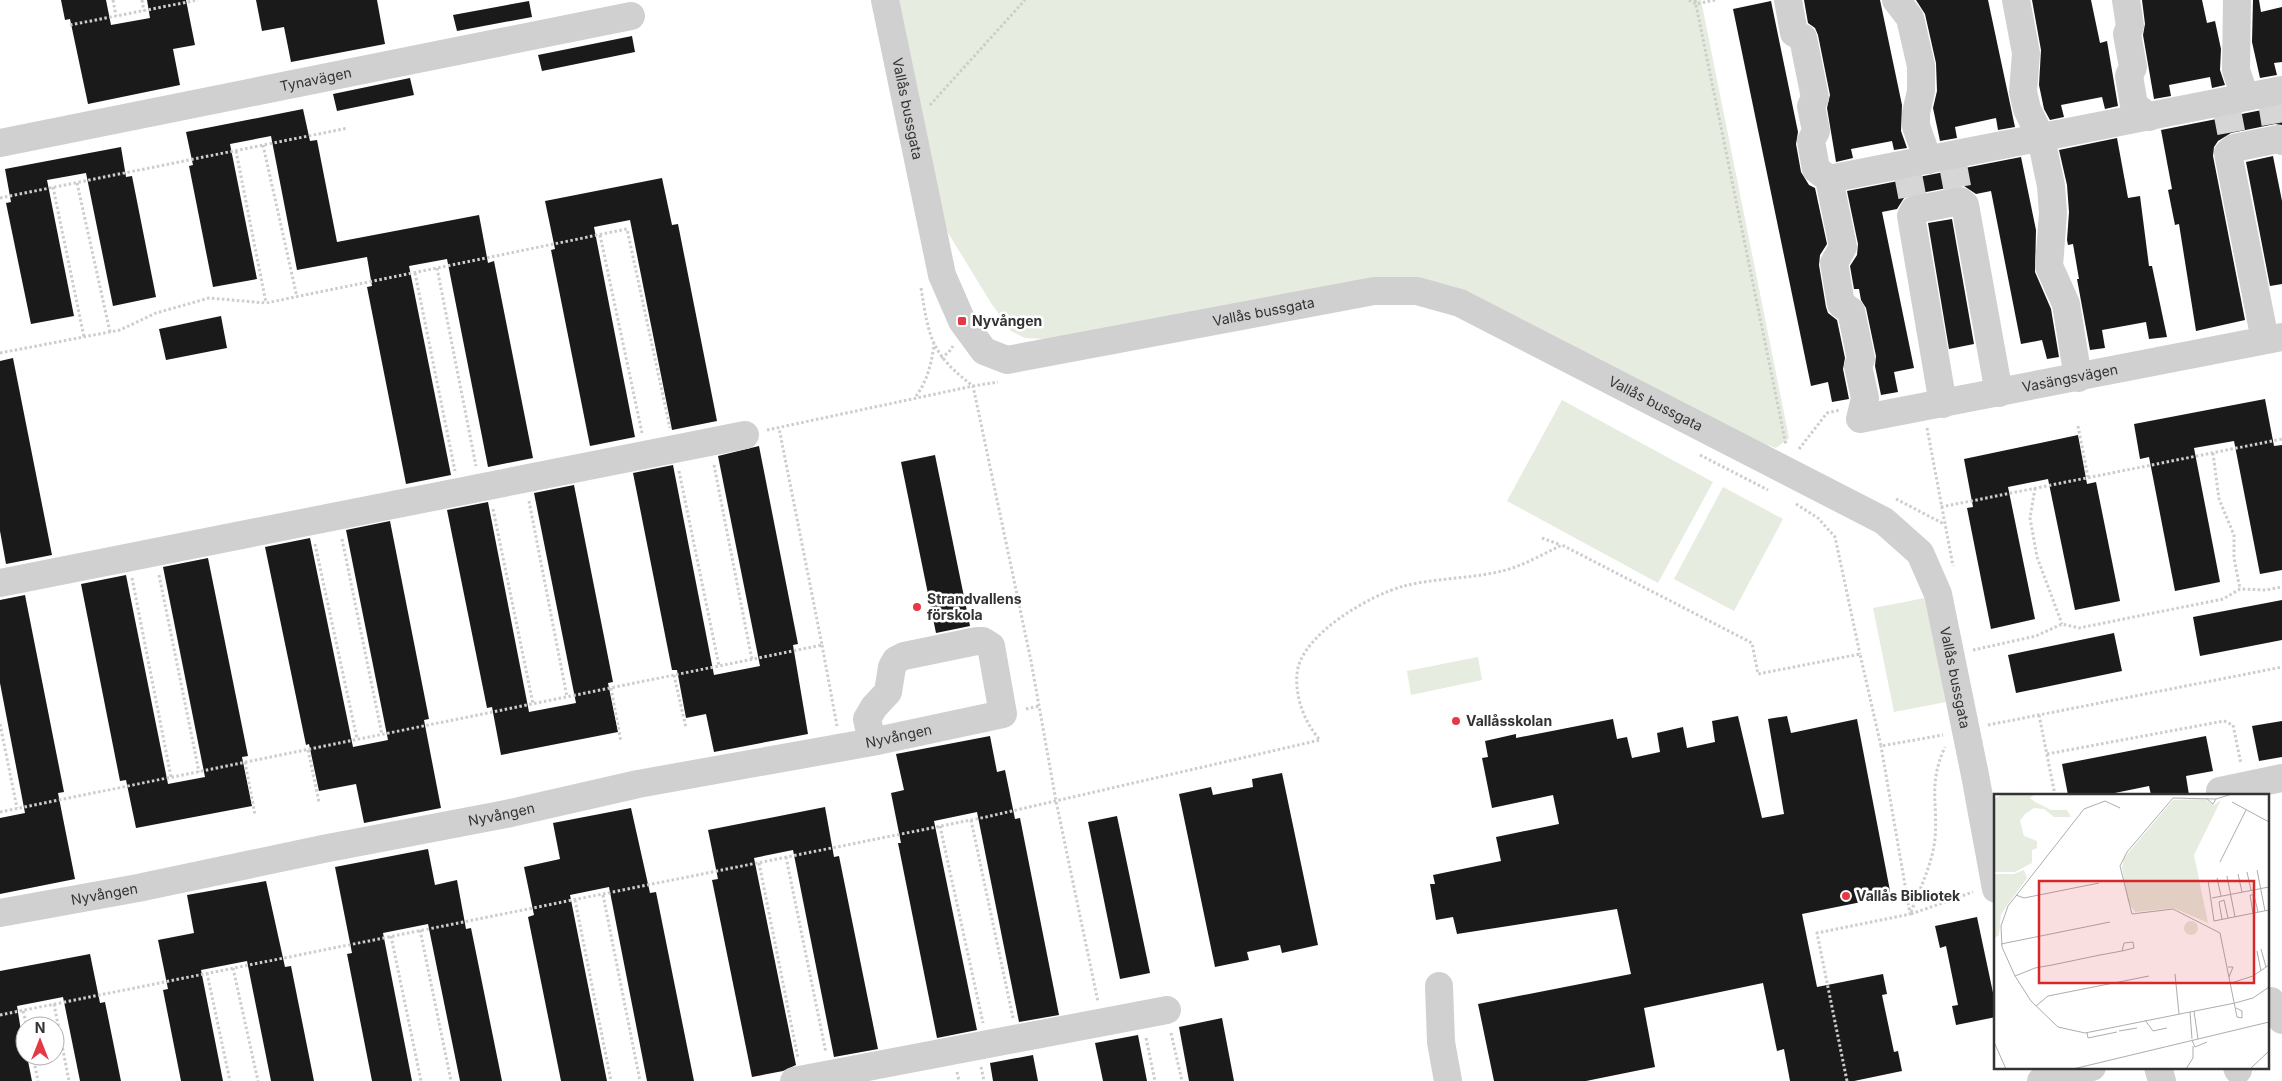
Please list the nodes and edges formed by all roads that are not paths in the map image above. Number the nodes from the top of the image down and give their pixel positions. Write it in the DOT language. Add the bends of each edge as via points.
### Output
graph roads {
  1 [pos="885,0"];
  2 [pos="1788,0"];
  3 [pos="1896,0"];
  4 [pos="2016,0"];
  5 [pos="2126,0"];
  6 [pos="2237,0"];
  7 [pos="631,16"];
  8 [pos="2253,97"];
  9 [pos="2149,116"];
  10 [pos="2041,138"];
  11 [pos="2279,138"];
  12 [pos="0,143"];
  13 [pos="1929,162"];
  14 [pos="1829,179"];
  15 [pos="2274,338"];
  16 [pos="2078,378"];
  17 [pos="1999,393"];
  18 [pos="1943,404"];
  19 [pos="745,435"];
  20 [pos="0,583"];
  21 [pos="872,742"];
  22 [pos="2282,778"];
  23 [pos="2220,791"];
  24 [pos="1994,883"];
  25 [pos="0,913"];
  26 [pos="1439,986"];
  27 [pos="1154,1012"];
  28 [pos="2028,1068"];
  29 [pos="2088,1068"];
  30 [pos="2158,1068"];
  31 [pos="798,1080"];
  32 [pos="1448,1081"];
  33 [pos="2030,1081"];
  34 [pos="2041,1081"];
  35 [pos="2162,1081"];
  1 -- 24 [label="street, Vallås bussgata" via="929,218 946,267 965,311 986,336 1007,347 1037,354 1374,291 1417,291 1460,303 1884,521 1920,553 1938,594 1960,732"];
  2 -- 14 [label="street" via="1794,32 1803,38 1815,98 1811,106 1816,131 1812,141 1816,169"];
  3 -- 13 [label="street" via="1910,18 1921,66 1916,126"];
  4 -- 10 [label="street" via="2026,53 2022,92"];
  5 -- 9 [label="street" via="2130,26 2127,34 2133,67 2129,76 2134,105"];
  6 -- 8 [label="street" via="2236,70"];
  7 -- 12 [label="street, Tynavägen"];
  8 -- 9 [label="street"];
  9 -- 10 [label="street"];
  10 -- 13 [label="street"];
  10 -- 16 [label="street" via="2053,204 2049,266 2066,304"];
  11 -- 15 [label="street" via="2233,145 2228,153"];
  13 -- 14 [label="street"];
  14 -- 18 [label="street, Vasängsvägen" via="1843,247 1834,263 1841,304 1851,311 1862,359 1858,366 1865,398 1860,419"];
  15 -- 16 [label="street, Vasängsvägen"];
  16 -- 17 [label="street, Vasängsvägen"];
  17 -- 18 [label="street, Vasängsvägen"];
  17 -- 18 [label="street" via="1965,205 1960,199 1914,208 1911,216"];
  19 -- 20 [label="street"];
  21 -- 21 [label="street, Nyvången" via="1003,714 991,646 977,641 896,660 888,692 867,719"];
  21 -- 25 [label="street, Nyvången" via="638,784 138,888"];
  22 -- 23 [label="street"];
  26 -- 32 [label="street" via="1441,1042"];
  27 -- 31 [label="street"];
  28 -- 33 [label="street"];
  29 -- 34 [label="street"];
  30 -- 35 [label="street"];
}
